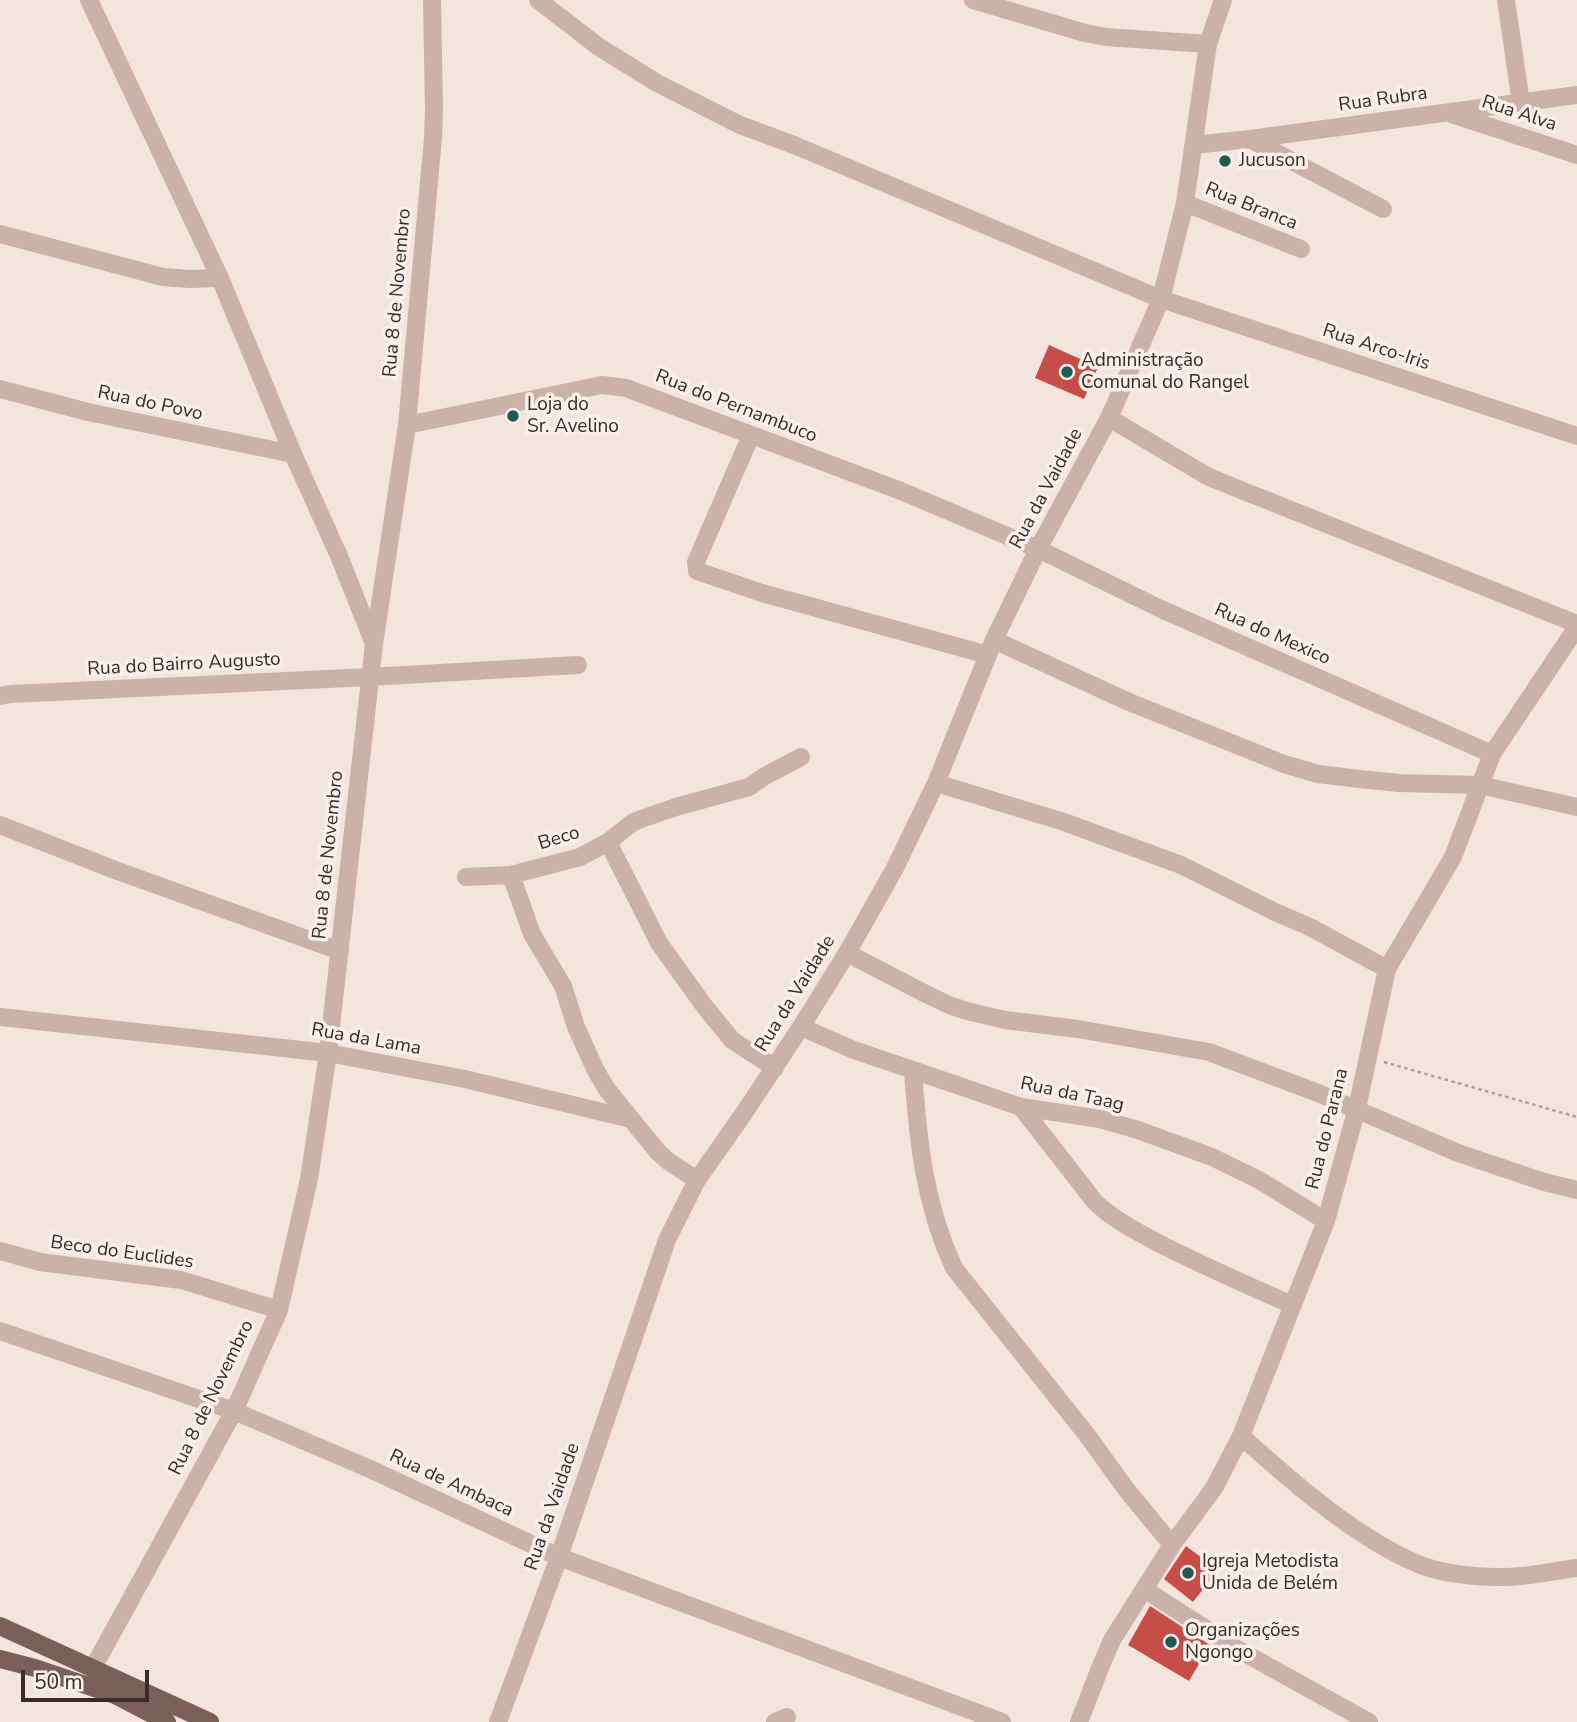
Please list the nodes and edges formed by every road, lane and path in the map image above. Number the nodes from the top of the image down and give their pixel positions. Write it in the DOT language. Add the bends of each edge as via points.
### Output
graph roads {
  1 [pos="89,0"];
  2 [pos="432,0"];
  3 [pos="538,0"];
  4 [pos="973,0"];
  5 [pos="1223,0"];
  6 [pos="1506,0"];
  7 [pos="1208,44"];
  8 [pos="1577,95"];
  9 [pos="1521,103"];
  10 [pos="1447,113"];
  11 [pos="1250,139"];
  12 [pos="1194,145"];
  13 [pos="1577,155"];
  14 [pos="1185,203"];
  15 [pos="1383,209"];
  16 [pos="0,234"];
  17 [pos="1301,249"];
  18 [pos="220,278"];
  19 [pos="1161,299"];
  20 [pos="0,388"];
  21 [pos="1109,418"];
  22 [pos="407,425"];
  23 [pos="751,435"];
  24 [pos="1577,436"];
  25 [pos="293,454"];
  26 [pos="1038,549"];
  27 [pos="1577,625"];
  28 [pos="374,644"];
  29 [pos="991,648"];
  30 [pos="578,665"];
  31 [pos="370,677"];
  32 [pos="0,696"];
  33 [pos="1492,754"];
  34 [pos="801,757"];
  35 [pos="936,783"];
  36 [pos="1480,785"];
  37 [pos="1577,807"];
  38 [pos="0,825"];
  39 [pos="608,842"];
  40 [pos="511,875"];
  41 [pos="466,877"];
  42 [pos="340,951"];
  43 [pos="847,953"];
  44 [pos="1387,969"];
  45 [pos="0,1017"];
  46 [pos="801,1027"];
  47 [pos="328,1053"];
  48 [pos="1368,1057"];
  49 [pos="775,1068"];
  50 [pos="914,1071"];
  51 [pos="1021,1107"];
  52 [pos="1357,1108"];
  53 [pos="1577,1117"];
  54 [pos="631,1119"];
  55 [pos="697,1180"];
  56 [pos="1577,1190"];
  57 [pos="1326,1221"];
  58 [pos="0,1251"];
  59 [pos="1293,1305"];
  60 [pos="279,1310"];
  61 [pos="0,1331"];
  62 [pos="233,1411"];
  63 [pos="1241,1436"];
  64 [pos="1172,1545"];
  65 [pos="559,1557"];
  66 [pos="1577,1568"];
  67 [pos="1144,1589"];
  68 [pos="0,1626"];
  69 [pos="0,1659"];
  70 [pos="93,1668"];
  71 [pos="149,1718"];
  72 [pos="167,1722"];
  73 [pos="210,1722"];
  74 [pos="498,1722"];
  75 [pos="1002,1722"];
  76 [pos="1079,1722"];
  77 [pos="1369,1722"];
  1 -- 18 [label="street"];
  2 -- 22 [label="street, Rua 8 de Novembro" via="433,138"];
  3 -- 19 [label="street, Rua Arco-Iris" via="598,47 740,125"];
  4 -- 7 [label="street" via="1085,33"];
  5 -- 7 [label="street, Rua da Vaidade"];
  6 -- 9 [label="street"];
  7 -- 12 [label="street, Rua da Vaidade"];
  8 -- 9 [label="street, Rua Rubra"];
  9 -- 10 [label="street, Rua Rubra"];
  10 -- 11 [label="street, Rua Rubra"];
  10 -- 13 [label="street, Rua Alva"];
  11 -- 12 [label="street, Rua Rubra"];
  11 -- 15 [label="street"];
  12 -- 14 [label="street, Rua da Vaidade"];
  14 -- 17 [label="street, Rua Branca"];
  14 -- 19 [label="street, Rua da Vaidade"];
  16 -- 18 [label="street" via="163,276"];
  18 -- 25 [label="street"];
  19 -- 21 [label="street, Rua da Vaidade"];
  19 -- 24 [label="street, Rua Arco-Iris"];
  20 -- 25 [label="street, Rua do Povo" via="88,412"];
  21 -- 26 [label="street, Rua da Vaidade"];
  21 -- 27 [label="street" via="1207,476"];
  22 -- 23 [label="street, Rua do Pernambuco" via="602,385 626,388"];
  22 -- 28 [label="street, Rua 8 de Novembro"];
  23 -- 26 [label="street, Rua do Pernambuco"];
  23 -- 29 [label="street" via="696,562 697,572 775,597"];
  25 -- 28 [label="street"];
  26 -- 29 [label="street, Rua da Vaidade"];
  26 -- 33 [label="street, Rua do Mexico" via="1163,610"];
  27 -- 33 [label="street, Rua do Parana"];
  28 -- 31 [label="street, Rua 8 de Novembro"];
  29 -- 35 [label="street, Rua da Vaidade"];
  29 -- 36 [label="street" via="1318,774"];
  30 -- 31 [label="street, Rua do Bairro Augusto"];
  31 -- 32 [label="street, Rua do Bairro Augusto"];
  31 -- 42 [label="street, Rua 8 de Novembro"];
  33 -- 36 [label="street, Rua do Parana"];
  34 -- 39 [label="street" via="749,787 640,819"];
  35 -- 43 [label="street, Rua da Vaidade"];
  35 -- 44 [label="street" via="1064,822 1181,865"];
  36 -- 37 [label="street"];
  36 -- 44 [label="street, Rua do Parana" via="1453,857"];
  38 -- 42 [label="street"];
  39 -- 40 [label="street, Beco" via="580,857"];
  39 -- 49 [label="street, Beco" via="659,943 705,1007 732,1040"];
  40 -- 41 [label="street, Beco"];
  40 -- 54 [label="street" via="533,934 563,986 596,1071"];
  42 -- 47 [label="street, Rua 8 de Novembro"];
  43 -- 46 [label="street, Rua da Vaidade"];
  43 -- 52 [label="street" via="968,1011 1209,1052"];
  44 -- 48 [label="street, Rua do Parana"];
  45 -- 47 [label="street, Rua da Lama"];
  46 -- 49 [label="street, Rua da Vaidade"];
  46 -- 50 [label="street, Rua da Taag"];
  47 -- 54 [label="street, Rua da Lama" via="465,1079"];
  47 -- 60 [label="street, Rua 8 de Novembro" via="309,1178"];
  48 -- 52 [label="street, Rua do Parana"];
  48 -- 53 [label="path"];
  49 -- 55 [label="street, Rua da Vaidade"];
  50 -- 51 [label="street, Rua da Taag"];
  50 -- 64 [label="street" via="923,1170 954,1268"];
  51 -- 57 [label="street, Rua da Taag" via="1100,1119 1212,1157"];
  51 -- 59 [label="street" via="1107,1214 1195,1262"];
  52 -- 56 [label="street" via="1458,1153"];
  52 -- 57 [label="street, Rua do Parana"];
  54 -- 55 [label="street" via="658,1152"];
  55 -- 65 [label="street, Rua da Vaidade" via="661,1256"];
  57 -- 59 [label="street, Rua do Parana"];
  58 -- 60 [label="street, Beco do Euclides" via="40,1262 181,1280"];
  59 -- 63 [label="street, Rua do Parana"];
  60 -- 62 [label="street, Rua 8 de Novembro"];
  61 -- 62 [label="street, Rua de Ambaca"];
  62 -- 65 [label="street, Rua de Ambaca"];
  62 -- 70 [label="street, Rua 8 de Novembro"];
  63 -- 64 [label="street, Rua do Parana" via="1214,1488"];
  63 -- 66 [label="street" via="1351,1525 1421,1566 1499,1577"];
  64 -- 67 [label="street, Rua do Parana"];
  65 -- 74 [label="street, Rua da Vaidade"];
  65 -- 75 [label="street, Rua de Ambaca"];
  67 -- 76 [label="street, Rua do Parana" via="1112,1640"];
  67 -- 77 [label="street" via="1239,1650"];
  68 -- 70 [label="main road"];
  69 -- 71 [label="main road" via="115,1695"];
  70 -- 73 [label="main road"];
  71 -- 72 [label="main road"];
}
